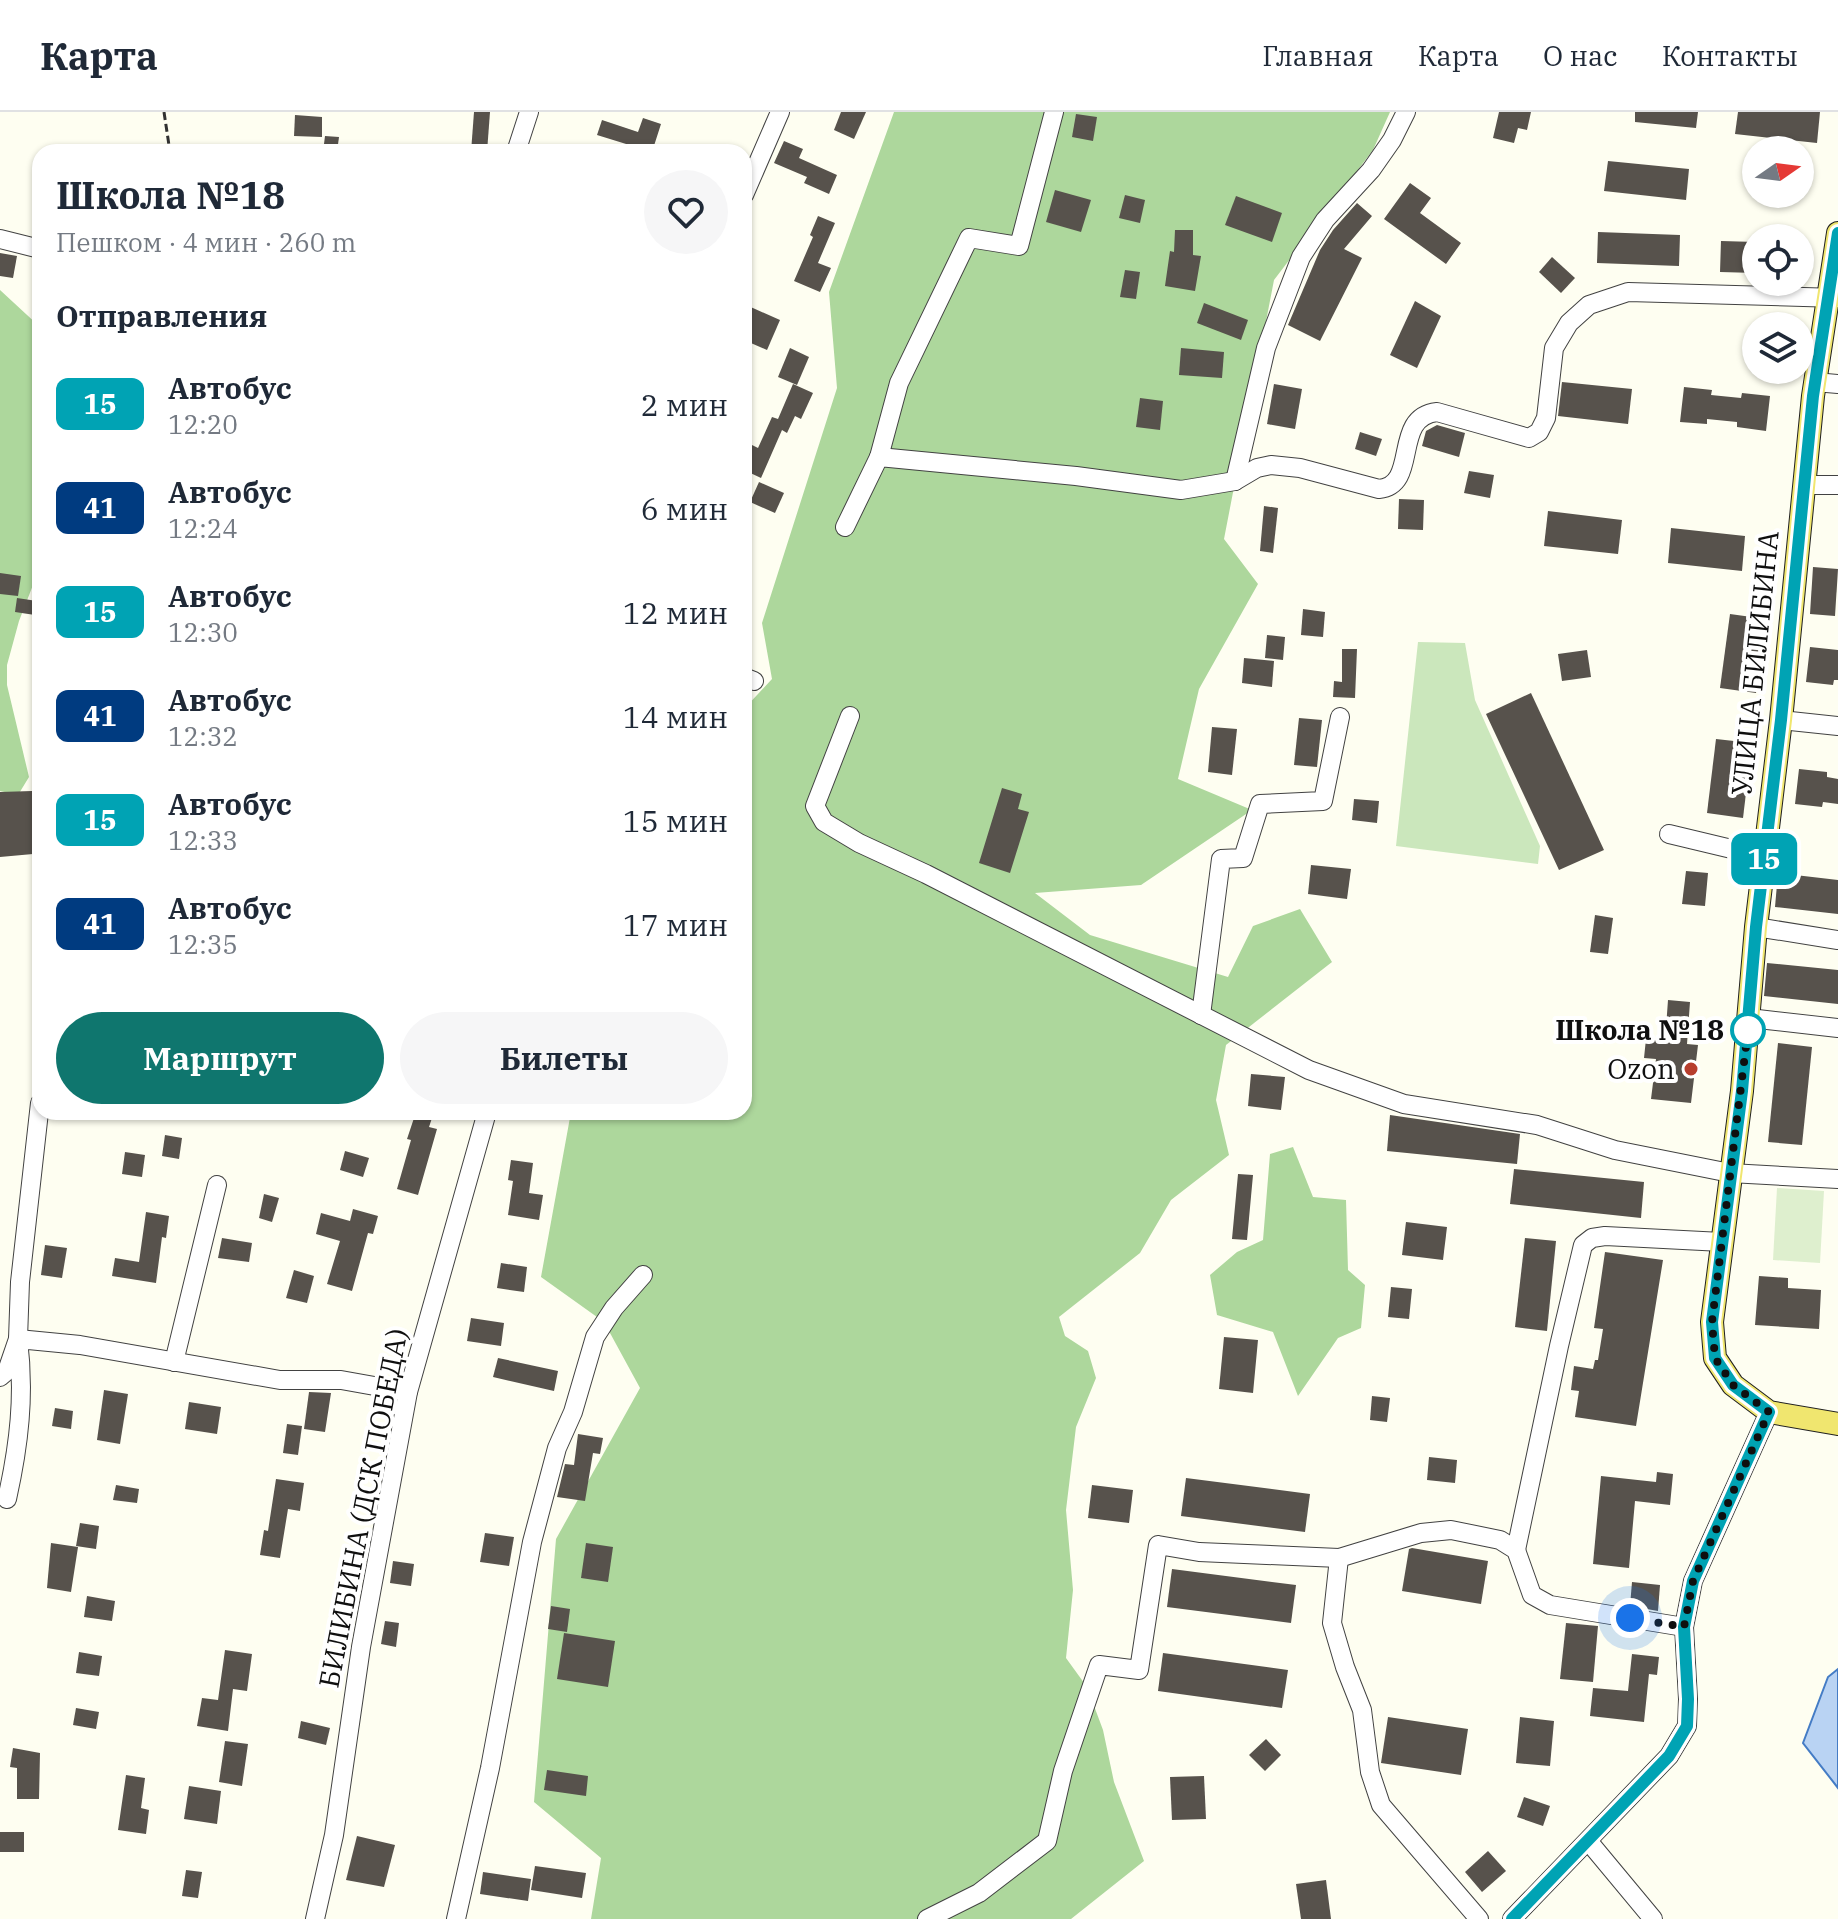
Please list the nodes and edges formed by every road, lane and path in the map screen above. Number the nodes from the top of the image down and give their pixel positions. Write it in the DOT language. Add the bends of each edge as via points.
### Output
graph roads {
  1 [pos="164,112"];
  2 [pos="529,112"];
  3 [pos="780,112"];
  4 [pos="1054,112"];
  5 [pos="1406,112"];
  6 [pos="169,144"];
  7 [pos="519,144"];
  8 [pos="752,177"];
  9 [pos="1838,233"];
  10 [pos="0,239"];
  11 [pos="32,247"];
  12 [pos="1832,297"];
  13 [pos="1827,383"];
  14 [pos="879,457"];
  15 [pos="1235,481"];
  16 [pos="1804,485"];
  17 [pos="1838,485"];
  18 [pos="845,527"];
  19 [pos="850,716"];
  20 [pos="1340,717"];
  21 [pos="1781,720"];
  22 [pos="1838,726"];
  23 [pos="1669,834"];
  24 [pos="1765,857"];
  25 [pos="1756,927"];
  26 [pos="1838,940"];
  27 [pos="1201,1015"];
  28 [pos="1749,1018"];
  29 [pos="1838,1028"];
  30 [pos="38,1120"];
  31 [pos="485,1120"];
  32 [pos="1730,1173"];
  33 [pos="1838,1179"];
  34 [pos="217,1185"];
  35 [pos="1722,1242"];
  36 [pos="643,1275"];
  37 [pos="18,1339"];
  38 [pos="174,1362"];
  39 [pos="0,1377"];
  40 [pos="408,1392"];
  41 [pos="1769,1412"];
  42 [pos="1838,1424"];
  43 [pos="7,1499"];
  44 [pos="1516,1550"];
  45 [pos="1339,1558"];
  46 [pos="1684,1627"];
  47 [pos="1589,1842"];
  48 [pos="315,1919"];
  49 [pos="456,1919"];
  50 [pos="927,1919"];
  51 [pos="1479,1919"];
  52 [pos="1512,1919"];
  53 [pos="1653,1919"];
  1 -- 6 [label="path"];
  2 -- 7 [label="street"];
  3 -- 8 [label="street"];
  4 -- 14 [label="street" via="1019,246 969,238 899,383"];
  5 -- 15 [label="street" via="1371,170 1325,220 1301,257 1266,348"];
  9 -- 12 [label="main road, УЛИЦА БИЛИБИНА"];
  10 -- 11 [label="street"];
  12 -- 13 [label="main road, УЛИЦА БИЛИБИНА"];
  12 -- 15 [label="street" via="1628,292 1589,305 1569,323 1554,348 1546,418 1529,438 1425,413 1415,421 1397,481 1389,488 1271,465"];
  13 -- 16 [label="main road, УЛИЦА БИЛИБИНА"];
  14 -- 15 [label="street" via="1181,490"];
  14 -- 18 [label="street"];
  16 -- 17 [label="street"];
  16 -- 21 [label="main road, УЛИЦА БИЛИБИНА"];
  19 -- 27 [label="street" via="815,806 824,822"];
  20 -- 27 [label="street" via="1323,801 1260,804 1243,858 1221,859"];
  21 -- 22 [label="street"];
  21 -- 24 [label="main road, УЛИЦА БИЛИБИНА"];
  23 -- 24 [label="street"];
  24 -- 25 [label="main road, УЛИЦА БИЛИБИНА"];
  25 -- 26 [label="street"];
  25 -- 28 [label="main road, УЛИЦА БИЛИБИНА"];
  27 -- 32 [label="street" via="1309,1070 1404,1104 1537,1125 1615,1150"];
  28 -- 29 [label="street"];
  28 -- 32 [label="main road, УЛИЦА БИЛИБИНА"];
  30 -- 37 [label="street"];
  31 -- 40 [label="street, БИЛИБИНА (ДСК ПОБЕДА)"];
  32 -- 33 [label="street"];
  32 -- 35 [label="main road, УЛИЦА БИЛИБИНА"];
  34 -- 38 [label="street"];
  35 -- 41 [label="main road, УЛИЦА БИЛИБИНА" via="1712,1322 1715,1358 1733,1385"];
  35 -- 44 [label="street" via="1605,1236 1583,1245"];
  36 -- 49 [label="street" via="595,1337 557,1448 532,1542"];
  37 -- 38 [label="street"];
  37 -- 39 [label="street"];
  37 -- 43 [label="street" via="22,1412"];
  38 -- 40 [label="street" via="280,1380 341,1380"];
  40 -- 48 [label="street, БИЛИБИНА (ДСК ПОБЕДА)" via="361,1647 334,1835"];
  41 -- 42 [label="main road, УЛИЦА БИЛИБИНА"];
  41 -- 46 [label="street" via="1693,1581"];
  44 -- 45 [label="street" via="1500,1540 1451,1530 1421,1533"];
  44 -- 46 [label="street" via="1532,1595 1550,1605"];
  45 -- 50 [label="street" via="1199,1552 1158,1545 1139,1670 1099,1665 1063,1771 1047,1841 979,1893"];
  45 -- 51 [label="street" via="1332,1623 1362,1710 1370,1772 1381,1805"];
  46 -- 47 [label="street" via="1687,1726 1669,1756"];
  47 -- 52 [label="street"];
  47 -- 53 [label="street"];
}
